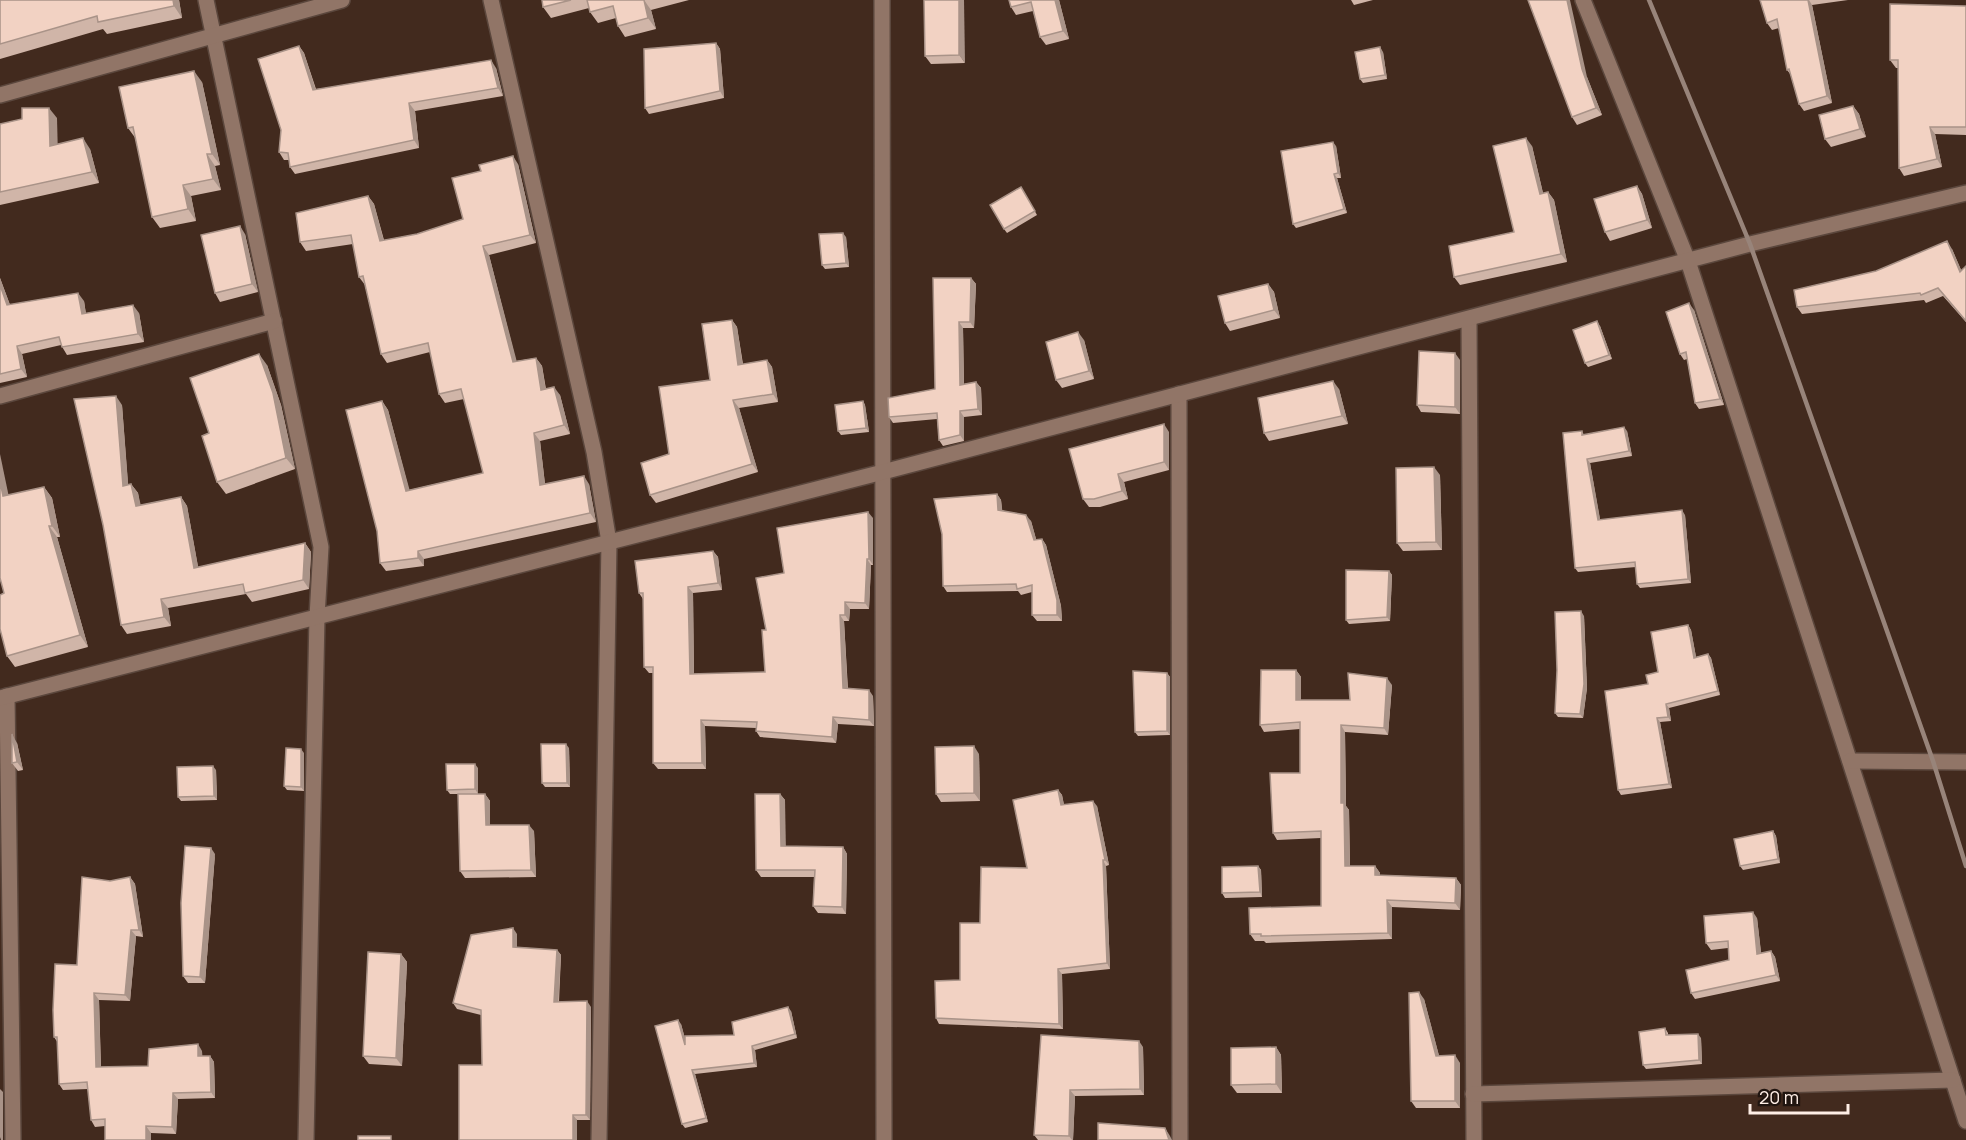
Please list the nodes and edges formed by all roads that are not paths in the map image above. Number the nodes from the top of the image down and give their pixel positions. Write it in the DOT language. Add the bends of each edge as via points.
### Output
graph roads {
  1 [pos="206,0"];
  2 [pos="342,0"];
  3 [pos="491,0"];
  4 [pos="882,0"];
  5 [pos="1583,0"];
  6 [pos="215,35"];
  7 [pos="0,95"];
  8 [pos="1966,193"];
  9 [pos="1688,261"];
  10 [pos="1469,319"];
  11 [pos="274,321"];
  12 [pos="1179,394"];
  13 [pos="0,396"];
  14 [pos="883,472"];
  15 [pos="609,542"];
  16 [pos="317,617"];
  17 [pos="4,697"];
  18 [pos="1850,761"];
  19 [pos="1966,762"];
  20 [pos="1953,1080"];
  21 [pos="1473,1094"];
  22 [pos="1966,1121"];
  23 [pos="13,1140"];
  24 [pos="306,1140"];
  25 [pos="598,1140"];
  26 [pos="884,1140"];
  27 [pos="1180,1140"];
  28 [pos="1474,1140"];
  1 -- 6 [label="street"];
  2 -- 6 [label="street"];
  3 -- 15 [label="street" via="594,452"];
  4 -- 14 [label="street"];
  5 -- 9 [label="street"];
  6 -- 7 [label="street"];
  6 -- 11 [label="street"];
  8 -- 9 [label="street"];
  9 -- 10 [label="street"];
  9 -- 18 [label="street"];
  10 -- 12 [label="street"];
  10 -- 21 [label="street"];
  11 -- 13 [label="street"];
  11 -- 16 [label="street" via="321,547"];
  12 -- 14 [label="street"];
  12 -- 27 [label="street"];
  14 -- 15 [label="street"];
  14 -- 26 [label="street"];
  15 -- 16 [label="street"];
  15 -- 25 [label="street"];
  16 -- 17 [label="street"];
  16 -- 24 [label="street"];
  17 -- 23 [label="street"];
  18 -- 19 [label="street"];
  18 -- 20 [label="street"];
  20 -- 21 [label="street"];
  20 -- 22 [label="street"];
  21 -- 28 [label="street"];
}
